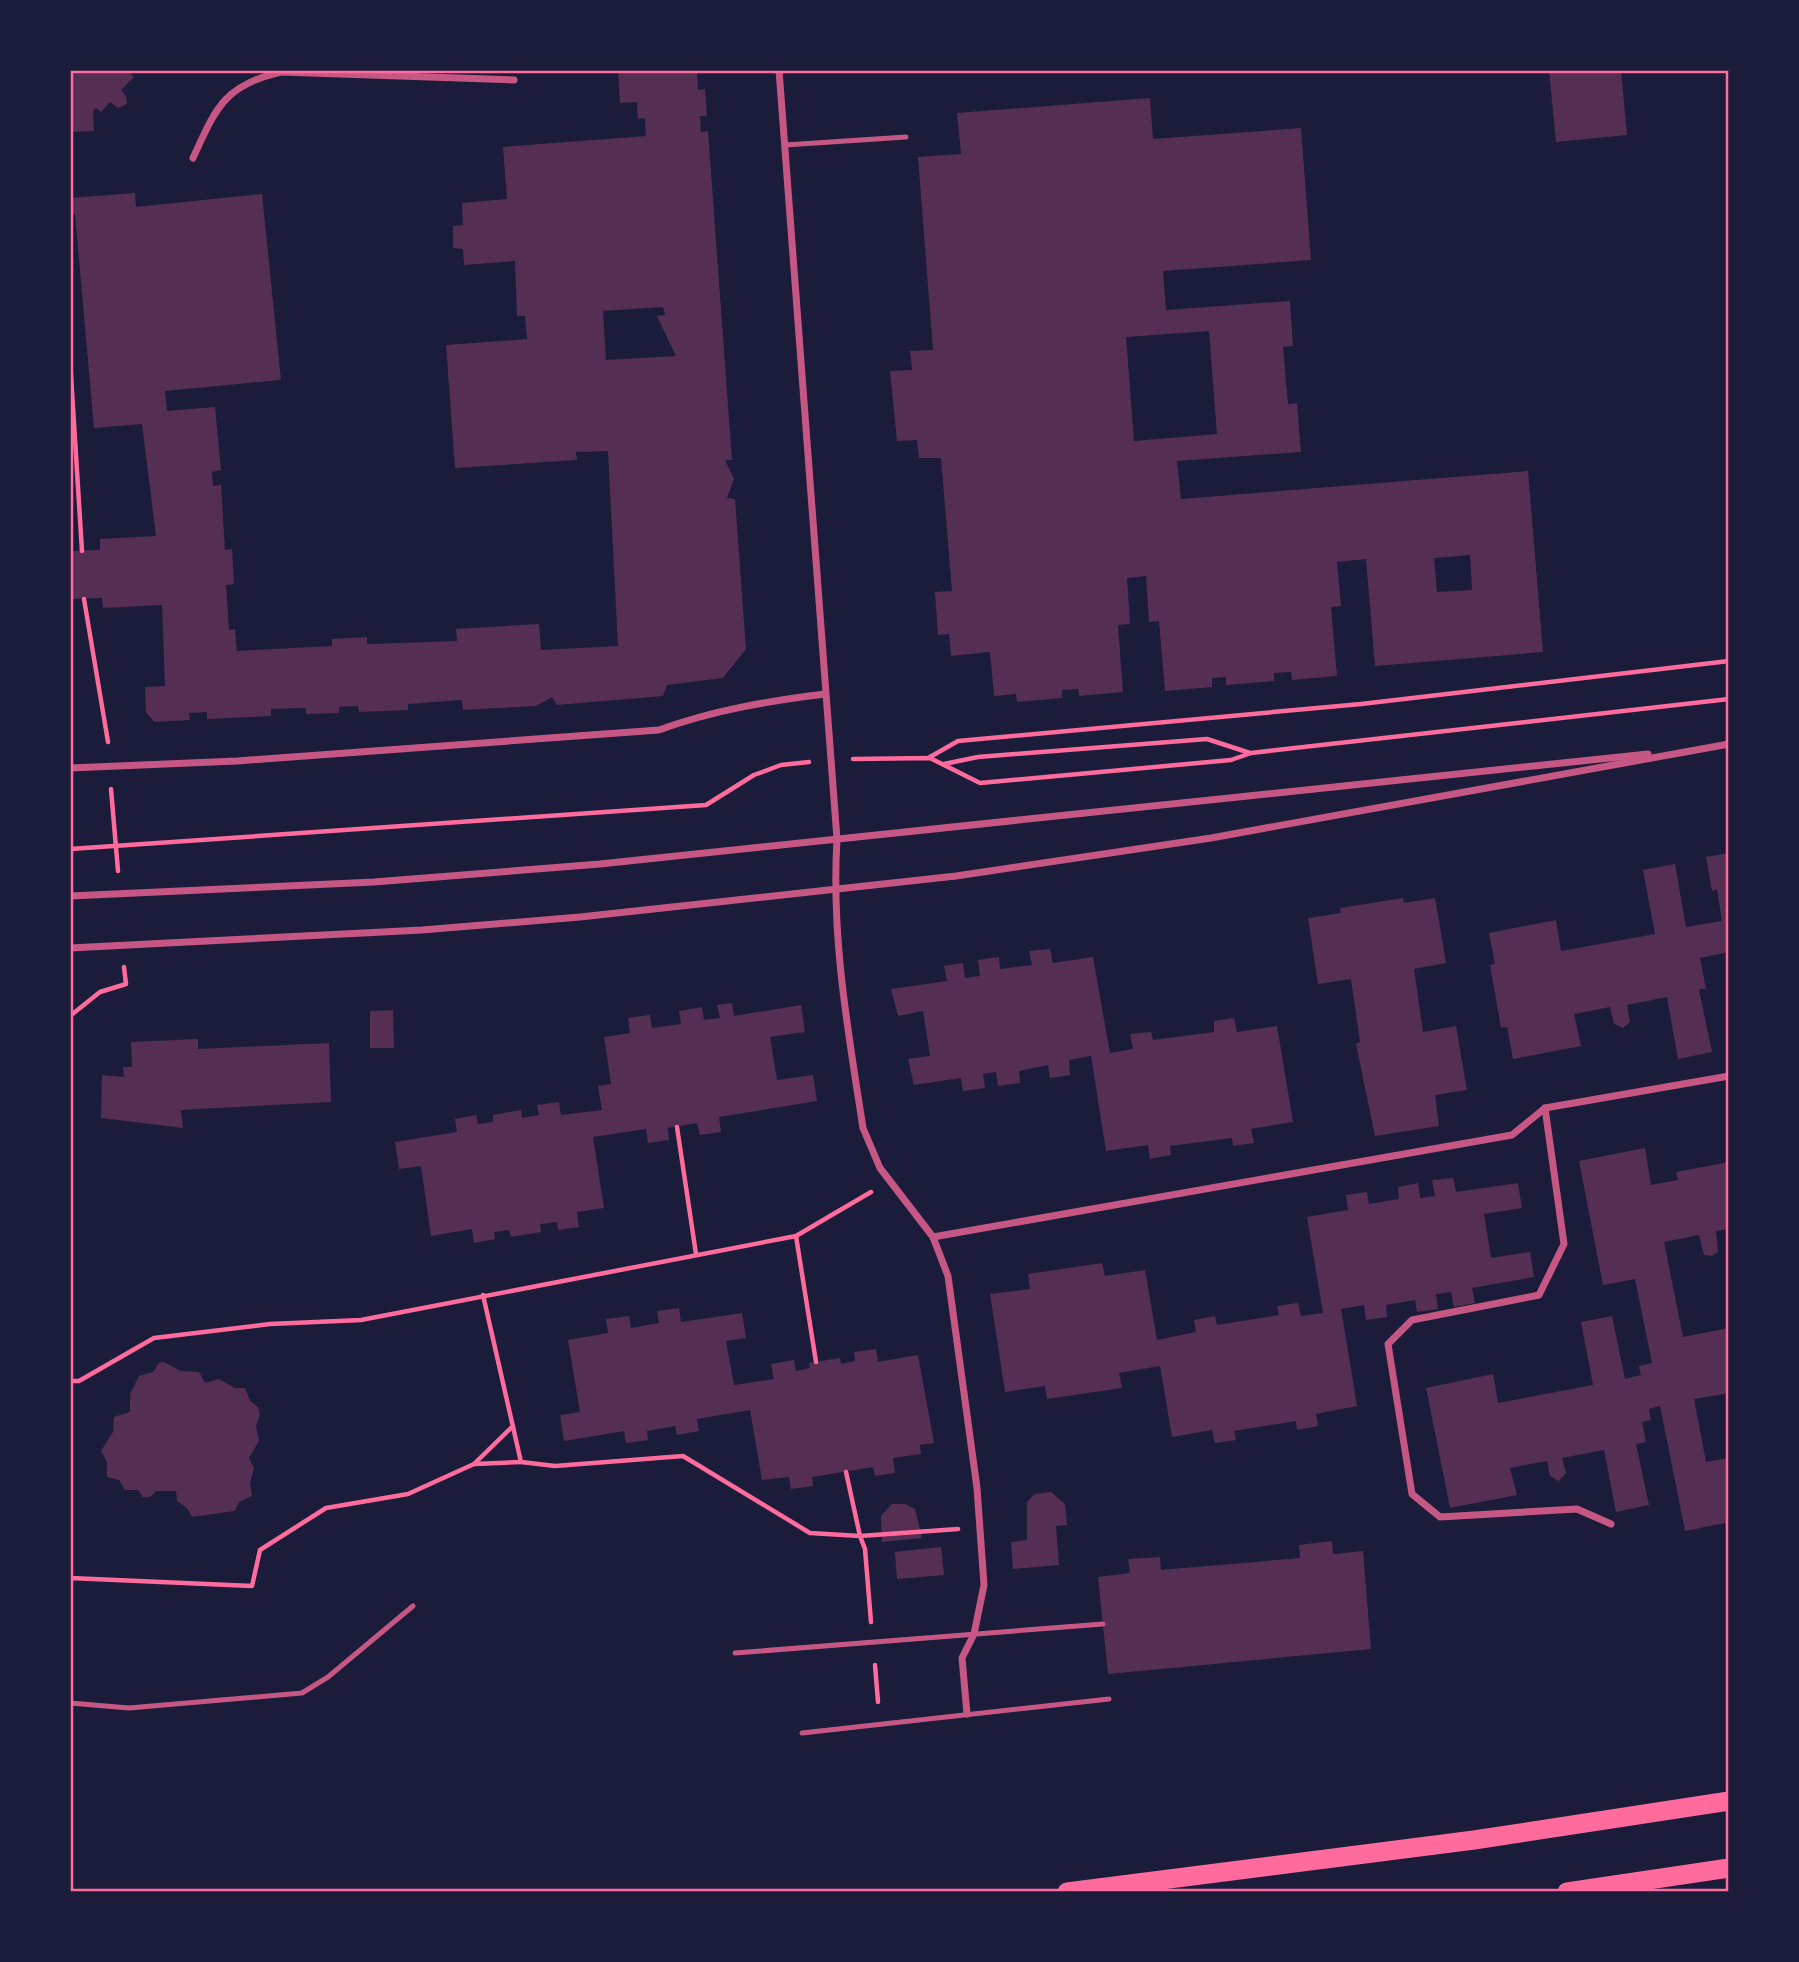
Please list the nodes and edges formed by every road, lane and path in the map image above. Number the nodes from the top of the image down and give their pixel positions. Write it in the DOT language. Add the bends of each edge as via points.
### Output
graph roads {
  1 [pos="779,70"];
  2 [pos="365,72"];
  3 [pos="514,79"];
  4 [pos="905,137"];
  5 [pos="785,145"];
  6 [pos="193,158"];
  7 [pos="70,359"];
  8 [pos="82,551"];
  9 [pos="84,599"];
  10 [pos="1729,661"];
  11 [pos="825,694"];
  12 [pos="1729,699"];
  13 [pos="1729,744"];
  14 [pos="1705,748"];
  15 [pos="1251,753"];
  16 [pos="930,758"];
  17 [pos="831,760"];
  18 [pos="943,764"];
  19 [pos="109,766"];
  20 [pos="70,768"];
  21 [pos="837,839"];
  22 [pos="116,847"];
  23 [pos="70,849"];
  24 [pos="834,891"];
  25 [pos="119,893"];
  26 [pos="70,896"];
  27 [pos="123,947"];
  28 [pos="70,948"];
  29 [pos="70,1016"];
  30 [pos="1729,1076"];
  31 [pos="1545,1108"];
  32 [pos="677,1127"];
  33 [pos="890,1181"];
  34 [pos="796,1236"];
  35 [pos="933,1237"];
  36 [pos="696,1254"];
  37 [pos="483,1295"];
  38 [pos="816,1362"];
  39 [pos="70,1381"];
  40 [pos="513,1426"];
  41 [pos="521,1462"];
  42 [pos="474,1464"];
  43 [pos="846,1472"];
  44 [pos="1611,1524"];
  45 [pos="980,1527"];
  46 [pos="860,1536"];
  47 [pos="70,1578"];
  48 [pos="414,1606"];
  49 [pos="1103,1624"];
  50 [pos="974,1634"];
  51 [pos="873,1642"];
  52 [pos="735,1653"];
  53 [pos="1109,1699"];
  54 [pos="70,1703"];
  55 [pos="967,1714"];
  56 [pos="880,1724"];
  57 [pos="802,1733"];
  58 [pos="1729,1801"];
  59 [pos="1729,1868"];
  60 [pos="1068,1892"];
  61 [pos="1567,1892"];
  1 -- 5 [label="street"];
  2 -- 3 [label="street"];
  2 -- 6 [label="street" via="281,72 250,79 226,97"];
  4 -- 5 [label="lane"];
  5 -- 11 [label="street"];
  7 -- 8 [label="path"];
  9 -- 19 [label="path"];
  10 -- 16 [label="path" via="1362,704 958,741"];
  11 -- 17 [label="street"];
  11 -- 19 [label="street" via="759,702 659,730"];
  12 -- 15 [label="path"];
  13 -- 14 [label="street"];
  14 -- 21 [label="street"];
  14 -- 24 [label="street" via="1211,838"];
  15 -- 18 [label="path" via="1207,739 978,757"];
  15 -- 18 [label="path" via="1231,760 980,783"];
  16 -- 17 [label="path"];
  16 -- 18 [label="path"];
  17 -- 21 [label="street"];
  17 -- 22 [label="path" via="781,765 754,775 706,805"];
  19 -- 20 [label="street"];
  19 -- 22 [label="path"];
  21 -- 24 [label="street"];
  21 -- 25 [label="street" via="475,875"];
  22 -- 23 [label="path"];
  22 -- 25 [label="path"];
  24 -- 27 [label="street" via="435,929"];
  24 -- 33 [label="street" via="837,954 863,1128"];
  25 -- 26 [label="street"];
  27 -- 28 [label="street"];
  27 -- 29 [label="path" via="125,984 100,992"];
  30 -- 31 [label="street"];
  31 -- 35 [label="street" via="1512,1135"];
  31 -- 44 [label="street" via="1564,1244 1539,1294 1412,1320 1388,1344 1412,1494 1440,1517 1577,1509"];
  32 -- 36 [label="path"];
  33 -- 34 [label="path"];
  33 -- 35 [label="street"];
  34 -- 36 [label="path"];
  34 -- 38 [label="path"];
  35 -- 45 [label="street" via="948,1276"];
  36 -- 37 [label="path"];
  37 -- 39 [label="path" via="361,1320 270,1324 154,1339 79,1381"];
  37 -- 40 [label="path"];
  40 -- 41 [label="path"];
  40 -- 42 [label="path"];
  41 -- 42 [label="path"];
  41 -- 46 [label="path" via="555,1466 683,1456 810,1533"];
  42 -- 47 [label="path" via="408,1494 326,1508 260,1550 252,1587"];
  43 -- 46 [label="path"];
  45 -- 46 [label="path"];
  45 -- 50 [label="street" via="984,1585"];
  46 -- 51 [label="path"];
  48 -- 54 [label="lane" via="302,1693 129,1708"];
  49 -- 50 [label="lane"];
  50 -- 51 [label="lane"];
  50 -- 55 [label="street" via="962,1658"];
  51 -- 52 [label="lane"];
  51 -- 56 [label="path"];
  53 -- 55 [label="lane"];
  55 -- 56 [label="lane"];
  56 -- 57 [label="lane"];
  58 -- 60 [label="highway" via="1474,1840"];
  59 -- 61 [label="highway"];
}
